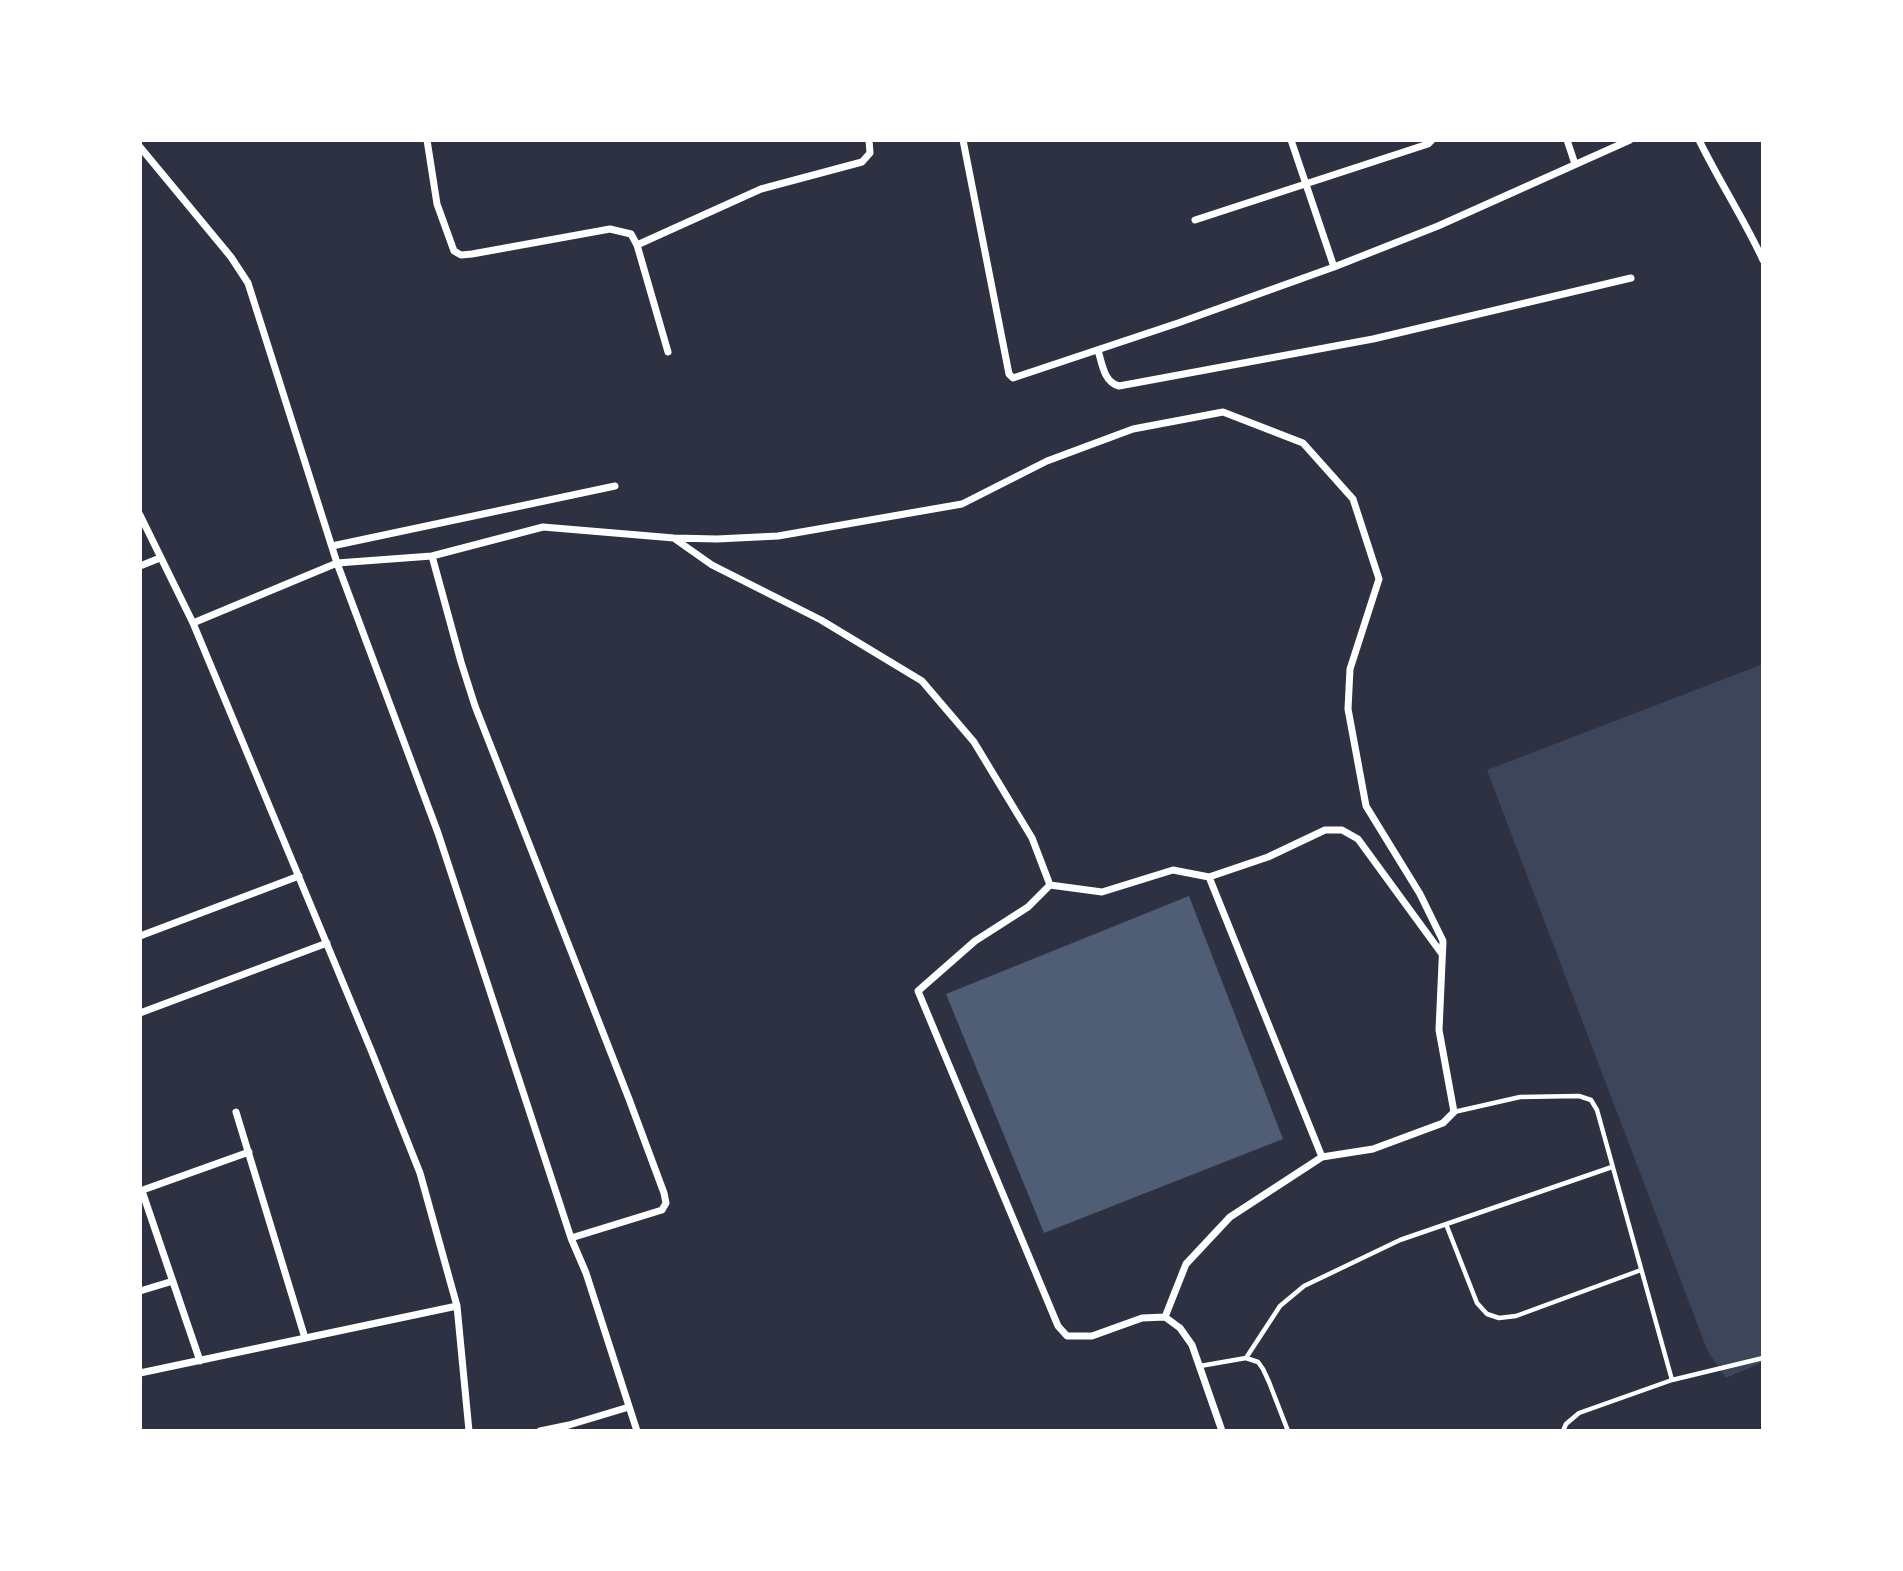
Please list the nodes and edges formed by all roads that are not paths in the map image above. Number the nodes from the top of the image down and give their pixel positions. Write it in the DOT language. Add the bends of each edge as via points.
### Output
graph roads {
  1 [pos="427,140"];
  2 [pos="869,140"];
  3 [pos="963,140"];
  4 [pos="1291,140"];
  5 [pos="1432,140"];
  6 [pos="1567,140"];
  7 [pos="1630,140"];
  8 [pos="1699,140"];
  9 [pos="140,148"];
  10 [pos="1575,164"];
  11 [pos="1305,184"];
  12 [pos="1195,220"];
  13 [pos="637,245"];
  14 [pos="1763,260"];
  15 [pos="1334,267"];
  16 [pos="1631,278"];
  17 [pos="1098,350"];
  18 [pos="668,352"];
  19 [pos="615,486"];
  20 [pos="140,514"];
  21 [pos="674,538"];
  22 [pos="332,546"];
  23 [pos="432,556"];
  24 [pos="160,558"];
  25 [pos="337,564"];
  26 [pos="140,566"];
  27 [pos="193,624"];
  28 [pos="299,876"];
  29 [pos="1209,877"];
  30 [pos="1050,885"];
  31 [pos="140,936"];
  32 [pos="327,943"];
  33 [pos="1442,954"];
  34 [pos="140,1013"];
  35 [pos="236,1112"];
  36 [pos="1454,1112"];
  37 [pos="249,1152"];
  38 [pos="1322,1157"];
  39 [pos="1612,1167"];
  40 [pos="141,1191"];
  41 [pos="1446,1224"];
  42 [pos="571,1238"];
  43 [pos="1641,1270"];
  44 [pos="173,1281"];
  45 [pos="140,1291"];
  46 [pos="457,1306"];
  47 [pos="1165,1317"];
  48 [pos="305,1338"];
  49 [pos="1246,1358"];
  50 [pos="1763,1358"];
  51 [pos="200,1361"];
  52 [pos="1199,1366"];
  53 [pos="140,1373"];
  54 [pos="1672,1380"];
  55 [pos="629,1407"];
  56 [pos="469,1431"];
  57 [pos="540,1431"];
  58 [pos="637,1431"];
  59 [pos="1222,1431"];
  60 [pos="1288,1431"];
  61 [pos="1563,1431"];
  1 -- 13 [label="street" via="437,204 454,251 461,255 610,229 631,234"];
  2 -- 13 [label="street" via="870,153 862,162 761,189"];
  3 -- 17 [label="street" via="1009,374 1018,378"];
  4 -- 11 [label="street"];
  5 -- 11 [label="street"];
  6 -- 10 [label="street"];
  7 -- 10 [label="street"];
  8 -- 14 [label="street"];
  9 -- 22 [label="street" via="248,283"];
  10 -- 15 [label="street"];
  11 -- 12 [label="street"];
  11 -- 15 [label="street"];
  13 -- 18 [label="street"];
  15 -- 17 [label="street"];
  16 -- 17 [label="street" via="1385,336 1119,386 1106,377"];
  19 -- 22 [label="street"];
  20 -- 24 [label="street"];
  21 -- 23 [label="street" via="543,527"];
  21 -- 30 [label="street" via="712,565 821,620 922,681 974,742 1032,838"];
  21 -- 33 [label="street" via="778,536 962,504 1046,461 1133,429 1223,412 1303,443 1353,499 1379,579 1350,669 1348,709 1366,806 1420,894 1443,941"];
  22 -- 25 [label="street"];
  23 -- 25 [label="street"];
  23 -- 42 [label="street" via="475,706 664,1193 662,1210"];
  24 -- 26 [label="street"];
  24 -- 27 [label="street"];
  25 -- 27 [label="street"];
  25 -- 42 [label="street" via="438,833"];
  27 -- 28 [label="street"];
  28 -- 31 [label="street"];
  28 -- 32 [label="street"];
  29 -- 30 [label="street" via="1173,870 1102,892"];
  29 -- 33 [label="street" via="1268,857 1325,830 1342,830 1358,839"];
  29 -- 38 [label="street"];
  30 -- 47 [label="street" via="918,991 1058,1326 1068,1336 1092,1336 1142,1318"];
  32 -- 34 [label="street"];
  32 -- 46 [label="street" via="420,1173"];
  33 -- 36 [label="street" via="1439,1030"];
  35 -- 37 [label="street"];
  36 -- 38 [label="street" via="1443,1123 1373,1149"];
  36 -- 39 [label="lane" via="1520,1097 1591,1100"];
  37 -- 40 [label="street"];
  37 -- 48 [label="street"];
  38 -- 47 [label="street" via="1230,1217 1185,1264"];
  39 -- 41 [label="lane"];
  39 -- 43 [label="lane"];
  40 -- 44 [label="street"];
  41 -- 43 [label="lane" via="1477,1303 1499,1318 1516,1316"];
  41 -- 49 [label="lane" via="1399,1240 1304,1286 1280,1306"];
  42 -- 55 [label="street"];
  43 -- 54 [label="lane"];
  44 -- 45 [label="street"];
  44 -- 51 [label="street"];
  46 -- 48 [label="street"];
  46 -- 56 [label="street"];
  47 -- 52 [label="street" via="1192,1345"];
  48 -- 51 [label="street"];
  49 -- 52 [label="lane"];
  49 -- 60 [label="lane" via="1263,1369"];
  50 -- 54 [label="lane"];
  51 -- 53 [label="street"];
  52 -- 59 [label="street"];
  54 -- 61 [label="lane" via="1579,1413"];
  55 -- 57 [label="street"];
  55 -- 58 [label="street"];
}
